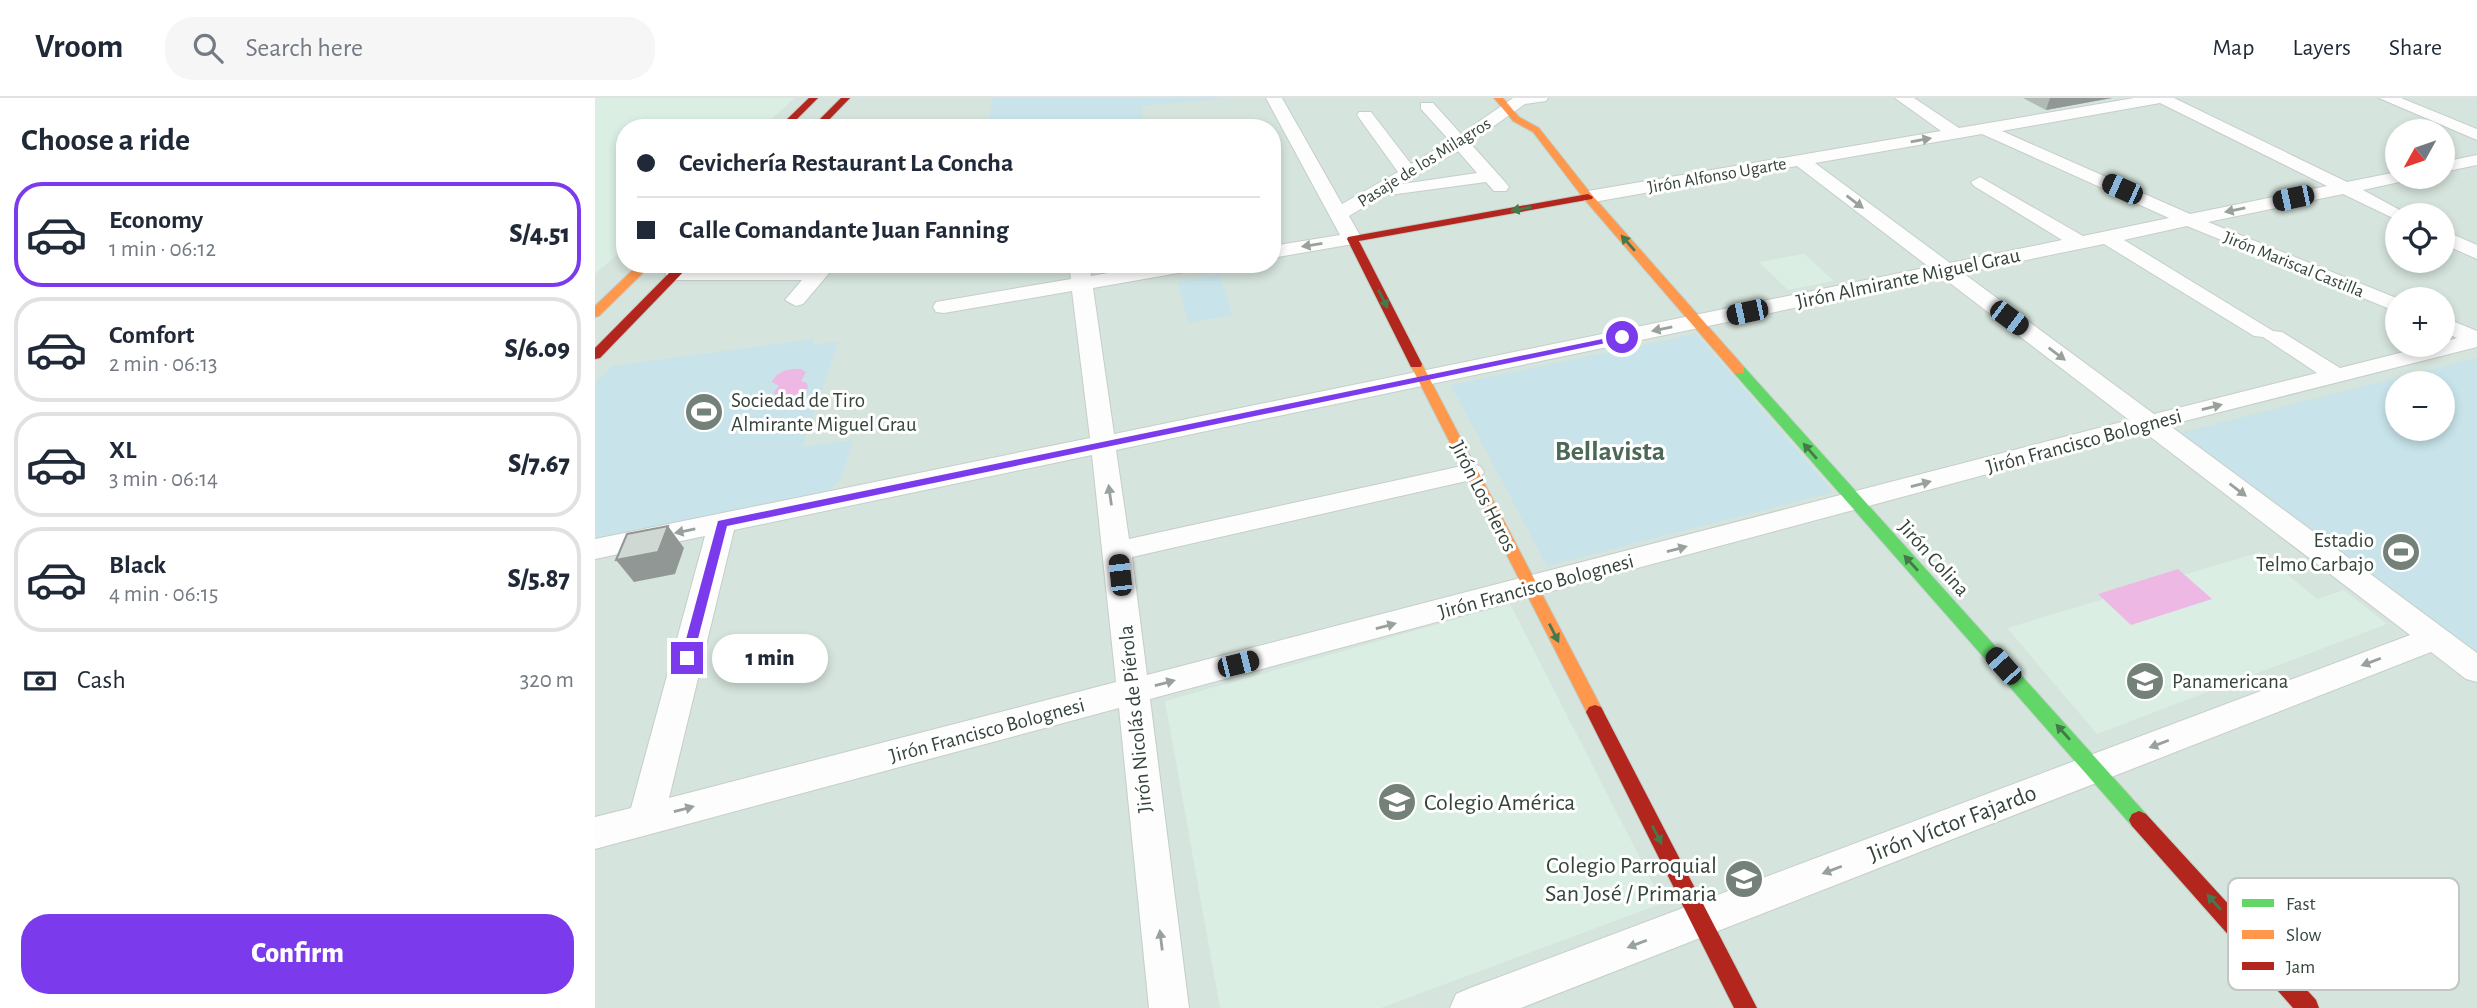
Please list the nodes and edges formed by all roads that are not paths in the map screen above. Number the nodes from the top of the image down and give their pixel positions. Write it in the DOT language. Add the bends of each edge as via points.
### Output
graph roads {
  1 [pos="814,98"];
  2 [pos="846,98"];
  3 [pos="1274,98"];
  4 [pos="1539,98"];
  5 [pos="1903,98"];
  6 [pos="2162,98"];
  7 [pos="2387,98"];
  8 [pos="1512,102"];
  9 [pos="1427,106"];
  10 [pos="1364,115"];
  11 [pos="792,119"];
  12 [pos="824,119"];
  13 [pos="1984,129"];
  14 [pos="1957,134"];
  15 [pos="2477,135"];
  16 [pos="1296,137"];
  17 [pos="1281,139"];
  18 [pos="1461,142"];
  19 [pos="2477,160"];
  20 [pos="1801,161"];
  21 [pos="2455,165"];
  22 [pos="1408,173"];
  23 [pos="2385,180"];
  24 [pos="1980,182"];
  25 [pos="2344,188"];
  26 [pos="1372,195"];
  27 [pos="1588,197"];
  28 [pos="2385,208"];
  29 [pos="1339,214"];
  30 [pos="2191,219"];
  31 [pos="2106,237"];
  32 [pos="1352,239"];
  33 [pos="2078,242"];
  34 [pos="2455,242"];
  35 [pos="1281,251"];
  36 [pos="2477,253"];
  37 [pos="1945,270"];
  38 [pos="637,273"];
  39 [pos="670,273"];
  40 [pos="671,273"];
  41 [pos="819,273"];
  42 [pos="1080,273"];
  43 [pos="796,300"];
  44 [pos="2385,301"];
  45 [pos="944,306"];
  46 [pos="595,313"];
  47 [pos="1698,322"];
  48 [pos="2455,329"];
  49 [pos="595,335"];
  50 [pos="2477,339"];
  51 [pos="595,355"];
  52 [pos="2336,376"];
  53 [pos="1424,379"];
  54 [pos="2148,423"];
  55 [pos="1103,444"];
  56 [pos="1471,471"];
  57 [pos="1855,502"];
  58 [pos="722,523"];
  59 [pos="595,549"];
  60 [pos="1117,551"];
  61 [pos="1531,588"];
  62 [pos="2435,638"];
  63 [pos="2477,670"];
  64 [pos="1131,692"];
  65 [pos="2095,768"];
  66 [pos="646,819"];
  67 [pos="595,833"];
  68 [pos="2228,918"];
  69 [pos="1701,920"];
  70 [pos="2292,990"];
  71 [pos="1169,1008"];
  72 [pos="1470,1008"];
  73 [pos="1746,1008"];
  74 [pos="2308,1008"];
  1 -- 11 [label="street"];
  2 -- 12 [label="street"];
  3 -- 16 [label="street, Jirón Los Heros"];
  4 -- 8 [label="street"];
  5 -- 14 [label="street"];
  6 -- 13 [label="street, Jirón Alfonso Ugarte"];
  6 -- 25 [label="street"];
  7 -- 15 [label="street"];
  8 -- 18 [label="street, Pasaje de los Milagros"];
  8 -- 27 [label="street, Jirón Colina" via="1535,116 1536,130"];
  9 -- 18 [label="street"];
  10 -- 22 [label="street"];
  13 -- 14 [label="street, Jirón Alfonso Ugarte"];
  13 -- 30 [label="street, Jirón Mariscal Castilla"];
  20 -- 14 [label="street, Jirón Alfonso Ugarte, one-way"];
  16 -- 17 [label="street"];
  16 -- 29 [label="street, Jirón Los Heros"];
  18 -- 22 [label="street, Pasaje de los Milagros"];
  18 -- 26 [label="street" via="1495,182"];
  19 -- 21 [label="street"];
  20 -- 27 [label="street, Jirón Alfonso Ugarte"];
  20 -- 37 [label="street, one-way"];
  22 -- 26 [label="street, Pasaje de los Milagros"];
  23 -- 25 [label="street, Jirón Almirante Miguel Grau"];
  24 -- 33 [label="street"];
  25 -- 28 [label="street"];
  25 -- 30 [label="street, Jirón Almirante Miguel Grau, one-way"];
  26 -- 29 [label="street, Pasaje de los Milagros"];
  27 -- 32 [label="street, Jirón Alfonso Ugarte, one-way"];
  47 -- 27 [label="street, Jirón Colina, one-way"];
  29 -- 32 [label="street, Jirón Los Heros"];
  30 -- 31 [label="street, Jirón Almirante Miguel Grau"];
  30 -- 44 [label="street, Jirón Mariscal Castilla"];
  31 -- 33 [label="street, Jirón Almirante Miguel Grau"];
  31 -- 52 [label="street"];
  32 -- 35 [label="street, Jirón Alfonso Ugarte, one-way"];
  32 -- 53 [label="street, Jirón Los Heros, one-way"];
  33 -- 37 [label="street, Jirón Almirante Miguel Grau"];
  34 -- 36 [label="street"];
  37 -- 47 [label="street, Jirón Almirante Miguel Grau"];
  37 -- 54 [label="street, one-way"];
  38 -- 46 [label="street"];
  39 -- 49 [label="street"];
  40 -- 51 [label="street"];
  41 -- 43 [label="street"];
  42 -- 45 [label="street"];
  42 -- 55 [label="street, Jirón Nicolás de Piérola"];
  47 -- 53 [label="street, Jirón Almirante Miguel Grau, one-way"];
  57 -- 47 [label="street, Jirón Colina, one-way"];
  48 -- 50 [label="street"];
  50 -- 52 [label="street, Jirón Francisco Bolognesi"];
  54 -- 52 [label="street, Jirón Francisco Bolognesi, one-way"];
  53 -- 55 [label="street, Jirón Almirante Miguel Grau"];
  53 -- 56 [label="street, Jirón Los Heros"];
  57 -- 54 [label="street, Jirón Francisco Bolognesi, one-way"];
  54 -- 62 [label="street, one-way"];
  55 -- 58 [label="street, Jirón Almirante Miguel Grau"];
  60 -- 55 [label="street, Jirón Nicolás de Piérola, one-way"];
  56 -- 60 [label="street"];
  56 -- 61 [label="street, Jirón Los Heros"];
  61 -- 57 [label="street, Jirón Francisco Bolognesi, one-way"];
  65 -- 57 [label="street, Jirón Colina, one-way"];
  58 -- 59 [label="street, Jirón Almirante Miguel Grau, one-way"];
  58 -- 66 [label="street"];
  60 -- 64 [label="street, Jirón Nicolás de Piérola"];
  64 -- 61 [label="street, Jirón Francisco Bolognesi, one-way"];
  61 -- 69 [label="street, Jirón Los Heros, one-way"];
  62 -- 63 [label="street"];
  62 -- 65 [label="street, Jirón Víctor Fajardo, one-way"];
  66 -- 64 [label="street, Jirón Francisco Bolognesi, one-way"];
  71 -- 64 [label="street, Jirón Nicolás de Piérola, one-way"];
  68 -- 65 [label="street, Jirón Colina, one-way"];
  65 -- 69 [label="street, Jirón Víctor Fajardo, one-way"];
  66 -- 67 [label="street, Jirón Francisco Bolognesi"];
  69 -- 72 [label="street, Jirón Víctor Fajardo, one-way"];
  69 -- 73 [label="street, Jirón Los Heros"];
  74 -- 70 [label="street, Jirón Colina, one-way"];
}
